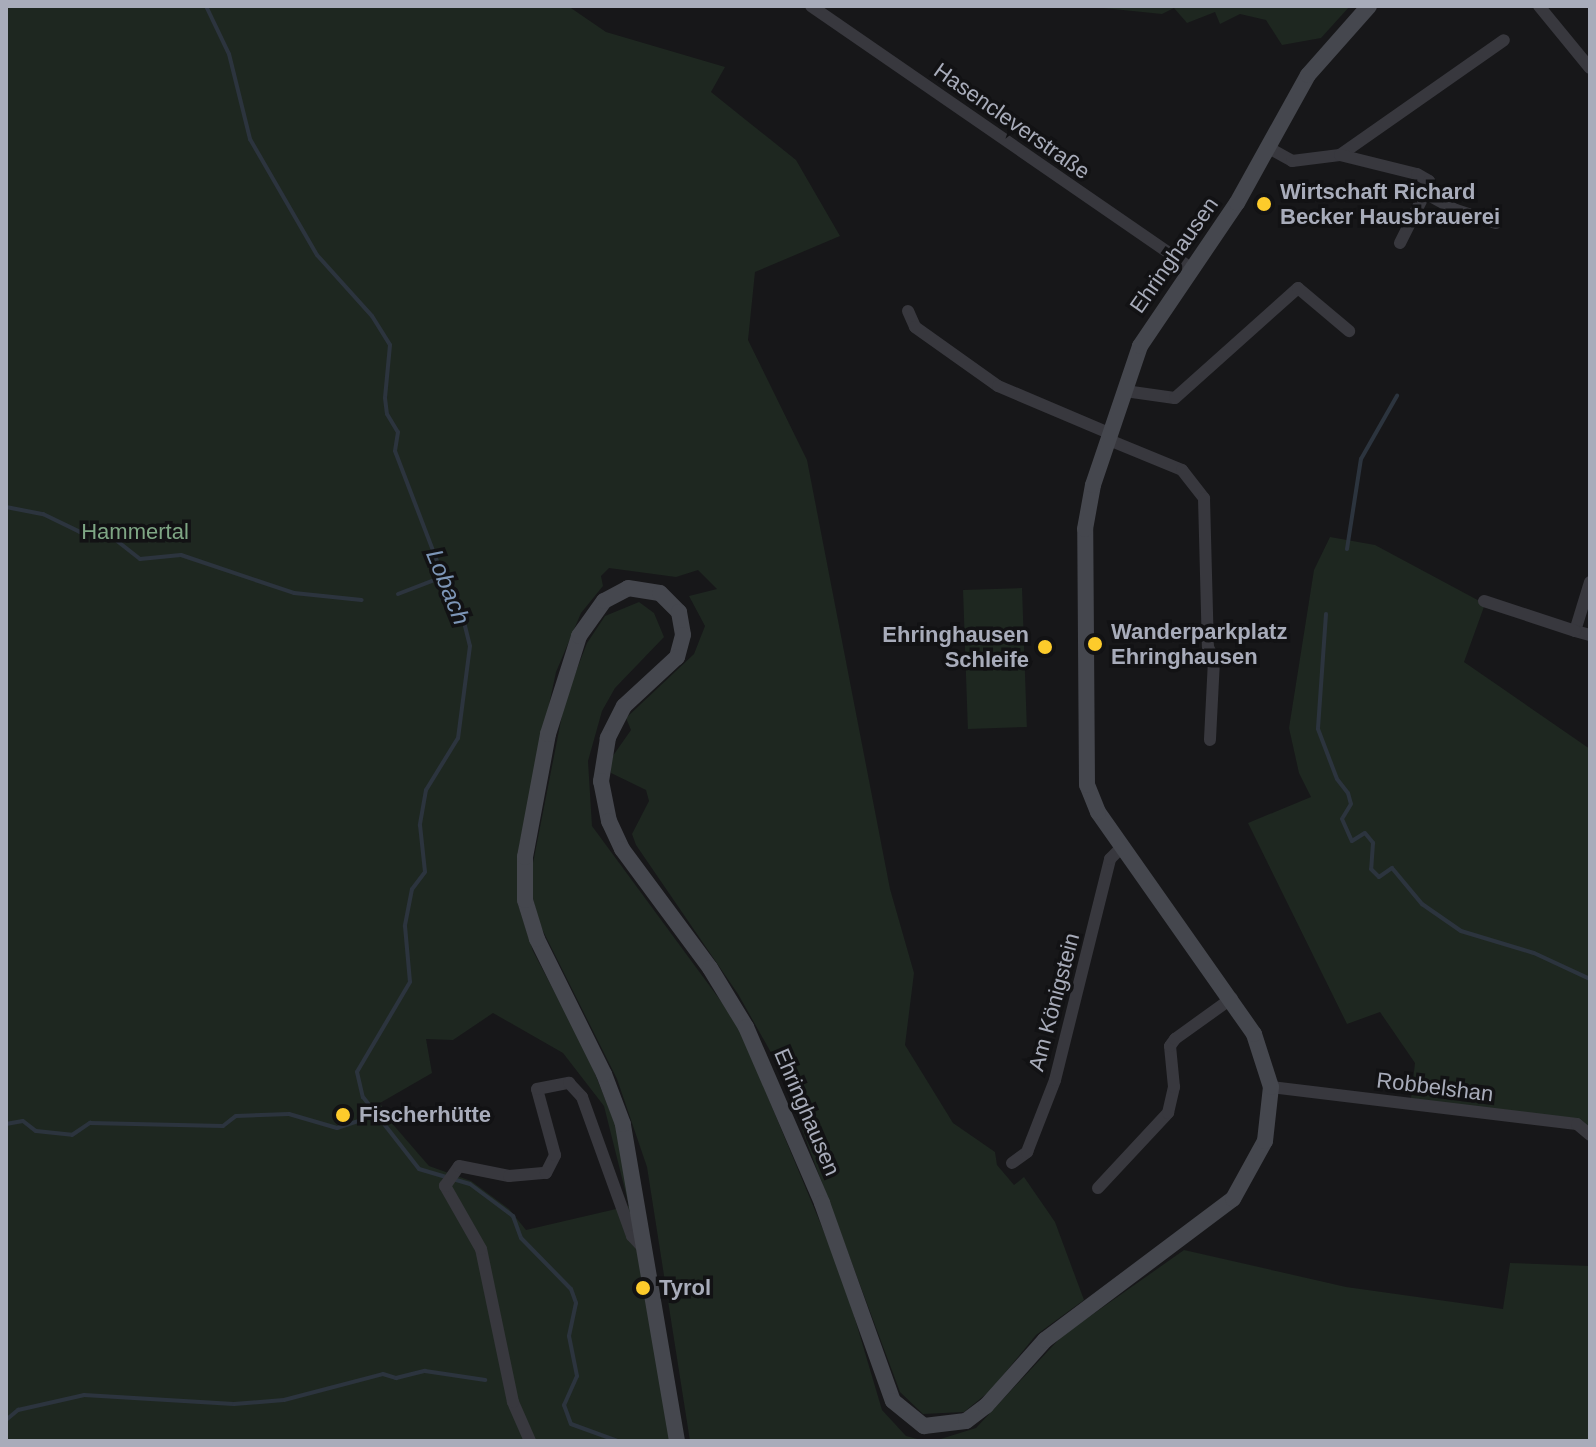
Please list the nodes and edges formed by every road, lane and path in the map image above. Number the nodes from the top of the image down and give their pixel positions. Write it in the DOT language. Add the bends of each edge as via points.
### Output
graph roads {
  1 [pos="811,6"];
  2 [pos="1369,6"];
  3 [pos="1539,6"];
  4 [pos="1504,40"];
  5 [pos="1590,68"];
  6 [pos="1267,147"];
  7 [pos="1340,155"];
  8 [pos="1425,193"];
  9 [pos="1496,223"];
  10 [pos="1400,243"];
  11 [pos="1191,268"];
  12 [pos="908,311"];
  13 [pos="1349,331"];
  14 [pos="1125,391"];
  15 [pos="1110,437"];
  16 [pos="1590,582"];
  17 [pos="1484,601"];
  18 [pos="1575,631"];
  19 [pos="1590,635"];
  20 [pos="1210,740"];
  21 [pos="1123,846"];
  22 [pos="1232,998"];
  23 [pos="1271,1087"];
  24 [pos="1590,1135"];
  25 [pos="1012,1163"];
  26 [pos="1098,1188"];
  27 [pos="645,1250"];
  28 [pos="530,1441"];
  29 [pos="677,1441"];
  1 -- 11 [label="street, Hasencleverstraße"];
  2 -- 6 [label="main road, Ehringhausen" via="1308,75"];
  3 -- 5 [label="street"];
  4 -- 7 [label="street"];
  6 -- 7 [label="street" via="1292,161"];
  6 -- 11 [label="main road, Ehringhausen" via="1237,203"];
  7 -- 8 [label="street" via="1417,174 1429,181"];
  8 -- 9 [label="street"];
  8 -- 10 [label="street"];
  11 -- 14 [label="main road, Ehringhausen" via="1140,346"];
  12 -- 15 [label="street" via="915,327 998,386"];
  13 -- 14 [label="street" via="1298,288 1175,398"];
  14 -- 15 [label="main road, Ehringhausen"];
  15 -- 20 [label="street" via="1191,477 1206,509 1208,647 1214,660"];
  15 -- 21 [label="main road, Ehringhausen" via="1085,529 1085,766 1094,804"];
  16 -- 18 [label="street"];
  17 -- 18 [label="street"];
  18 -- 19 [label="street"];
  21 -- 22 [label="main road, Ehringhausen"];
  21 -- 25 [label="street, Am Königstein" via="1110,859 1055,1080 1027,1152"];
  22 -- 23 [label="main road, Ehringhausen" via="1261,1049"];
  22 -- 26 [label="street" via="1170,1046 1174,1087 1168,1113"];
  23 -- 24 [label="street, Robbelshan" via="1577,1124"];
  23 -- 27 [label="main road, Ehringhausen" via="1260,1154 1242,1188 1217,1213 1045,1340 972,1417 941,1428 908,1418 889,1395 822,1203 746,1027 710,968 622,849 609,821 601,781 611,730 630,699 671,664 683,635 671,601 654,590 628,588 598,607 567,664 548,734 524,887 537,939 617,1105"];
  27 -- 28 [label="street" via="632,1236 582,1097 569,1083 537,1089 555,1155 546,1173 509,1176 459,1166 445,1186 481,1249 513,1402"];
  27 -- 29 [label="main road, Ehringhausen"];
}
